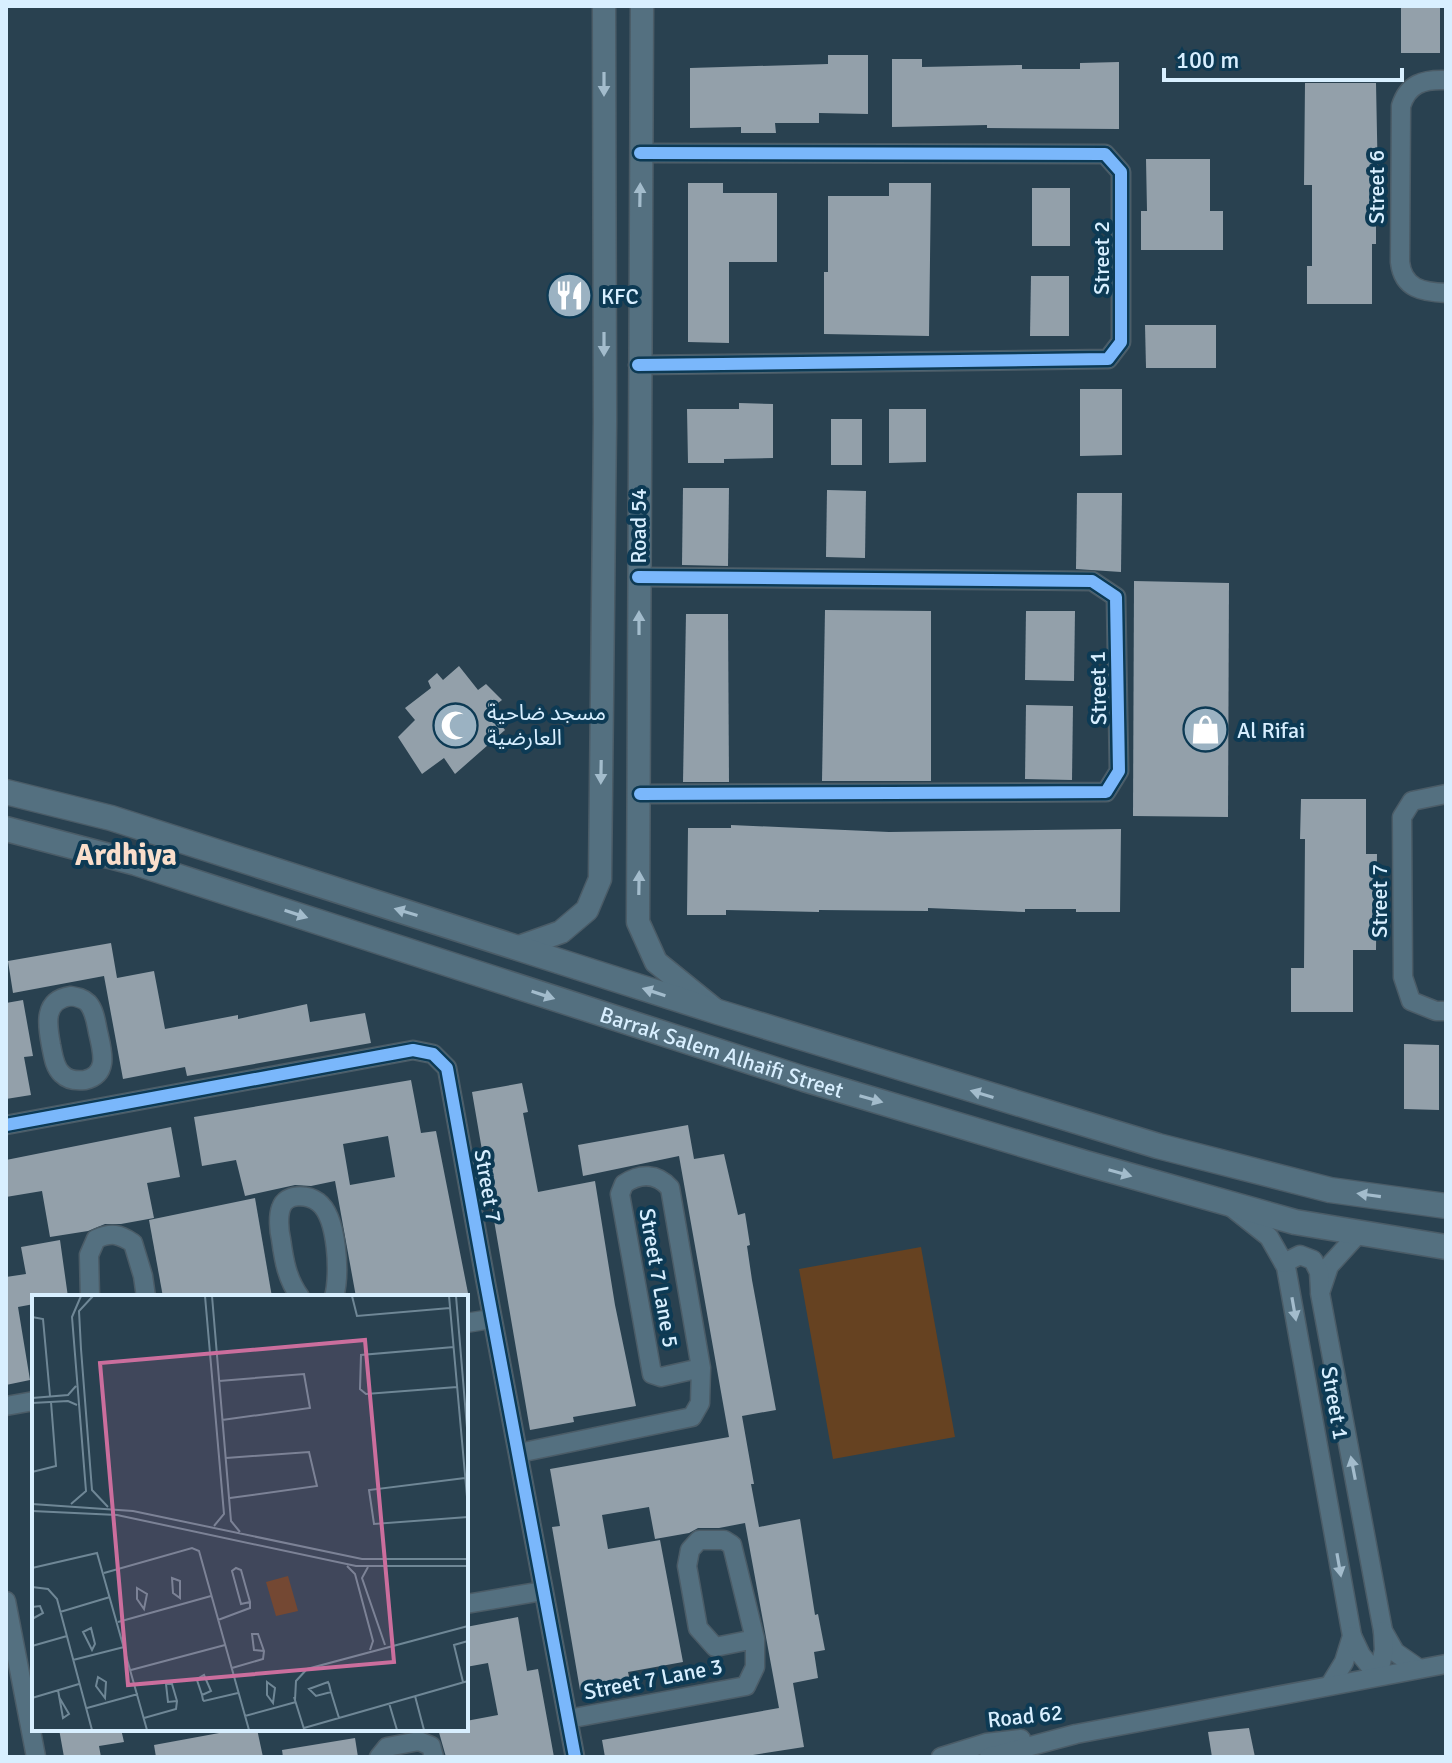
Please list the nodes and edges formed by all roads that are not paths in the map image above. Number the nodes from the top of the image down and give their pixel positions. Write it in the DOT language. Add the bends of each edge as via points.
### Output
graph roads {
  1 [pos="604,6"];
  2 [pos="642,6"];
  3 [pos="1446,80"];
  4 [pos="640,153"];
  5 [pos="604,231"];
  6 [pos="639,233"];
  7 [pos="639,282"];
  8 [pos="604,283"];
  9 [pos="1446,293"];
  10 [pos="638,365"];
  11 [pos="638,577"];
  12 [pos="602,694"];
  13 [pos="639,698"];
  14 [pos="6,792"];
  15 [pos="640,794"];
  16 [pos="1446,794"];
  17 [pos="6,829"];
  18 [pos="234,857"];
  19 [pos="275,869"];
  20 [pos="216,889"];
  21 [pos="265,904"];
  22 [pos="516,948"];
  23 [pos="1446,1011"];
  24 [pos="718,1012"];
  25 [pos="83,1080"];
  26 [pos="89,1110"];
  27 [pos="1037,1111"];
  28 [pos="6,1125"];
  29 [pos="1099,1129"];
  30 [pos="1025,1145"];
  31 [pos="1085,1163"];
  32 [pos="1224,1202"];
  33 [pos="1446,1206"];
  34 [pos="1359,1233"];
  35 [pos="1446,1247"];
  36 [pos="1284,1263"];
  37 [pos="1320,1293"];
  38 [pos="90,1295"];
  39 [pos="146,1295"];
  40 [pos="299,1295"];
  41 [pos="334,1295"];
  42 [pos="491,1319"];
  43 [pos="468,1323"];
  44 [pos="701,1368"];
  45 [pos="32,1401"];
  46 [pos="6,1406"];
  47 [pos="519,1453"];
  48 [pos="543,1591"];
  49 [pos="6,1601"];
  50 [pos="468,1604"];
  51 [pos="1383,1631"];
  52 [pos="1352,1636"];
  53 [pos="755,1639"];
  54 [pos="1446,1664"];
  55 [pos="1418,1668"];
  56 [pos="1378,1676"];
  57 [pos="27,1679"];
  58 [pos="1330,1685"];
  59 [pos="568,1719"];
  60 [pos="32,1722"];
  61 [pos="33,1731"];
  62 [pos="1076,1734"];
  63 [pos="36,1757"];
  64 [pos="379,1757"];
  65 [pos="434,1757"];
  66 [pos="575,1757"];
  67 [pos="941,1757"];
  68 [pos="989,1757"];
  1 -- 5 [label="street, Road 54, one-way"];
  2 -- 4 [label="street, Road 54"];
  3 -- 9 [label="street, Street 6" via="1422,81 1404,96 1401,106 1400,262 1411,286"];
  6 -- 4 [label="street, Road 54, one-way"];
  4 -- 10 [label="street, Street 2" via="1105,154 1121,172 1121,342 1108,359"];
  5 -- 6 [label="street" via="617,243"];
  5 -- 8 [label="street, Road 54"];
  6 -- 7 [label="street, Road 54"];
  7 -- 8 [label="street" via="634,274 617,270"];
  7 -- 10 [label="street, Road 54"];
  8 -- 12 [label="street, Road 54, one-way"];
  10 -- 11 [label="street, Road 54"];
  13 -- 11 [label="street, Road 54, one-way"];
  11 -- 15 [label="street, Street 1" via="1092,581 1116,597 1119,771 1106,792"];
  12 -- 13 [label="street" via="624,707"];
  12 -- 22 [label="street, Road 54, one-way" via="600,879 587,910 561,932"];
  13 -- 15 [label="street, Road 54"];
  14 -- 18 [label="main road, Barrak Salem Alhaifi Street"];
  24 -- 15 [label="street, Road 54, one-way" via="656,962 638,922"];
  16 -- 23 [label="street, Street 7" via="1412,801 1402,817 1402,831 1403,977 1411,1001"];
  17 -- 20 [label="main road, Barrak Salem Alhaifi Street"];
  18 -- 19 [label="main road, Barrak Salem Alhaifi Street"];
  18 -- 20 [label="main road" via="234,878"];
  19 -- 21 [label="main road" via="262,884"];
  22 -- 19 [label="main road, Barrak Salem Alhaifi Street, one-way"];
  20 -- 21 [label="main road, Barrak Salem Alhaifi Street"];
  21 -- 30 [label="main road, Barrak Salem Alhaifi Street, one-way"];
  24 -- 22 [label="main road, Barrak Salem Alhaifi Street, one-way"];
  27 -- 24 [label="main road, Barrak Salem Alhaifi Street, one-way"];
  25 -- 25 [label="street" via="68,1078 56,1068 47,1017 64,997 78,997 89,1005 104,1057 96,1074"];
  25 -- 26 [label="street"];
  26 -- 28 [label="street, Street 7"];
  26 -- 42 [label="street, Street 7" via="413,1050 433,1054 447,1068"];
  27 -- 29 [label="main road, Barrak Salem Alhaifi Street"];
  27 -- 30 [label="main road" via="1039,1130"];
  29 -- 31 [label="main road" via="1085,1143"];
  33 -- 29 [label="main road, Barrak Salem Alhaifi Street, one-way" via="1330,1190"];
  30 -- 31 [label="main road, Barrak Salem Alhaifi Street"];
  31 -- 32 [label="main road, Barrak Salem Alhaifi Street, one-way"];
  32 -- 34 [label="main road, Barrak Salem Alhaifi Street"];
  32 -- 36 [label="street, Street 1" via="1269,1237"];
  34 -- 35 [label="main road, Barrak Salem Alhaifi Street"];
  34 -- 37 [label="street" via="1329,1266"];
  36 -- 37 [label="street, Street 1" via="1300,1255 1313,1260"];
  36 -- 52 [label="street, Street 1, one-way"];
  51 -- 37 [label="street, Street 1, one-way"];
  38 -- 39 [label="street" via="89,1255 96,1239 119,1234 133,1243"];
  40 -- 41 [label="street" via="289,1280 279,1230 281,1208 288,1198 303,1195 320,1203 329,1222 339,1269"];
  42 -- 43 [label="street"];
  42 -- 47 [label="street, Street 7"];
  44 -- 44 [label="street, Street 7 Lane 5" via="670,1188 653,1176 642,1176 624,1184 620,1194 652,1374 661,1377"];
  44 -- 47 [label="street, Street 7 Lane 5" via="700,1403 692,1417"];
  45 -- 46 [label="street"];
  47 -- 48 [label="street, Street 7"];
  48 -- 50 [label="street"];
  48 -- 59 [label="street, Street 7"];
  49 -- 57 [label="street"];
  51 -- 55 [label="street, Street 1" via="1395,1652"];
  51 -- 56 [label="street, Street 1"];
  52 -- 56 [label="street, Street 1"];
  52 -- 58 [label="street"];
  53 -- 53 [label="street, Street 7 Lane 3" via="732,1545 699,1540 687,1566 698,1628 715,1647"];
  53 -- 59 [label="street, Street 7 Lane 3" via="755,1667 746,1686"];
  54 -- 55 [label="street"];
  55 -- 56 [label="street"];
  56 -- 58 [label="street"];
  57 -- 60 [label="street"];
  58 -- 62 [label="street"];
  59 -- 66 [label="street, Street 7"];
  61 -- 63 [label="street"];
  62 -- 67 [label="street, Road 62" via="986,1743"];
  62 -- 68 [label="street, Road 62"];
  64 -- 65 [label="street" via="387,1747 419,1741 431,1746"];
}
